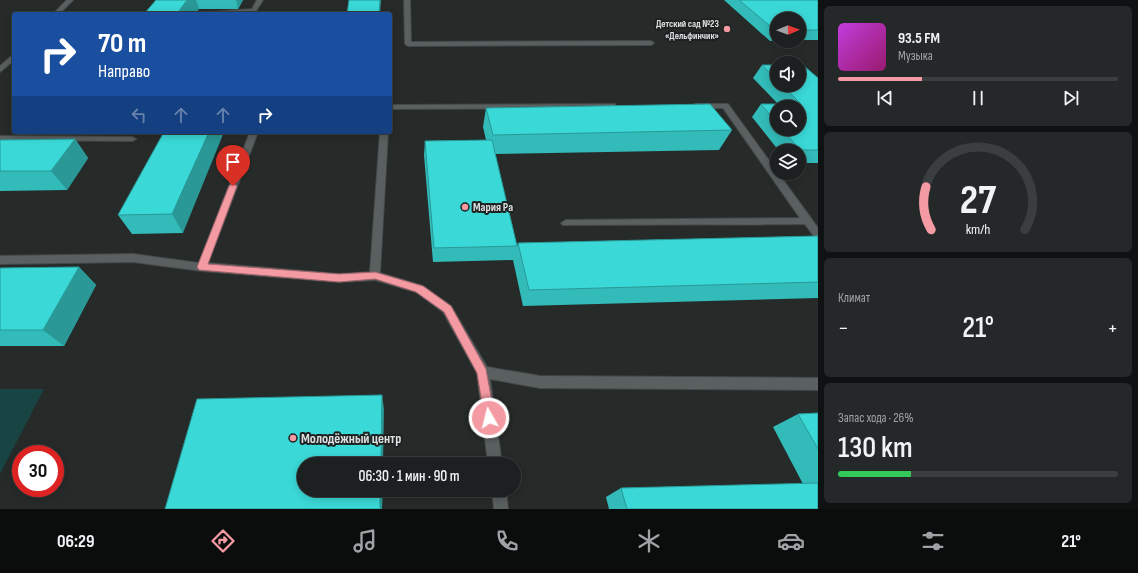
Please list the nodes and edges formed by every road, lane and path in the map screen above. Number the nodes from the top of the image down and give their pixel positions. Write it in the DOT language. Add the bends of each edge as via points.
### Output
graph roads {
  1 [pos="70,0"];
  2 [pos="260,0"];
  3 [pos="407,0"];
  4 [pos="58,12"];
  5 [pos="233,12"];
  6 [pos="651,43"];
  7 [pos="12,58"];
  8 [pos="0,70"];
  9 [pos="617,106"];
  10 [pos="687,106"];
  11 [pos="392,107"];
  12 [pos="253,134"];
  13 [pos="384,134"];
  14 [pos="0,138"];
  15 [pos="132,139"];
  16 [pos="807,221"];
  17 [pos="566,223"];
  18 [pos="818,235"];
  19 [pos="0,260"];
  20 [pos="202,267"];
  21 [pos="375,276"];
  22 [pos="482,372"];
  23 [pos="818,384"];
  24 [pos="494,457"];
  25 [pos="500,497"];
  26 [pos="501,509"];
  1 -- 4 [label="street"];
  2 -- 5 [label="street" via="254,10"];
  3 -- 6 [label="street" via="408,44"];
  7 -- 8 [label="street"];
  9 -- 11 [label="street"];
  10 -- 16 [label="street" via="725,106"];
  12 -- 20 [label="street"];
  13 -- 21 [label="street"];
  14 -- 15 [label="street"];
  16 -- 17 [label="street"];
  16 -- 18 [label="street"];
  19 -- 20 [label="street" via="133,258"];
  20 -- 21 [label="street" via="339,278"];
  21 -- 22 [label="street" via="419,289 447,309"];
  22 -- 23 [label="street" via="540,382"];
  22 -- 24 [label="street"];
  25 -- 26 [label="street"];
}
